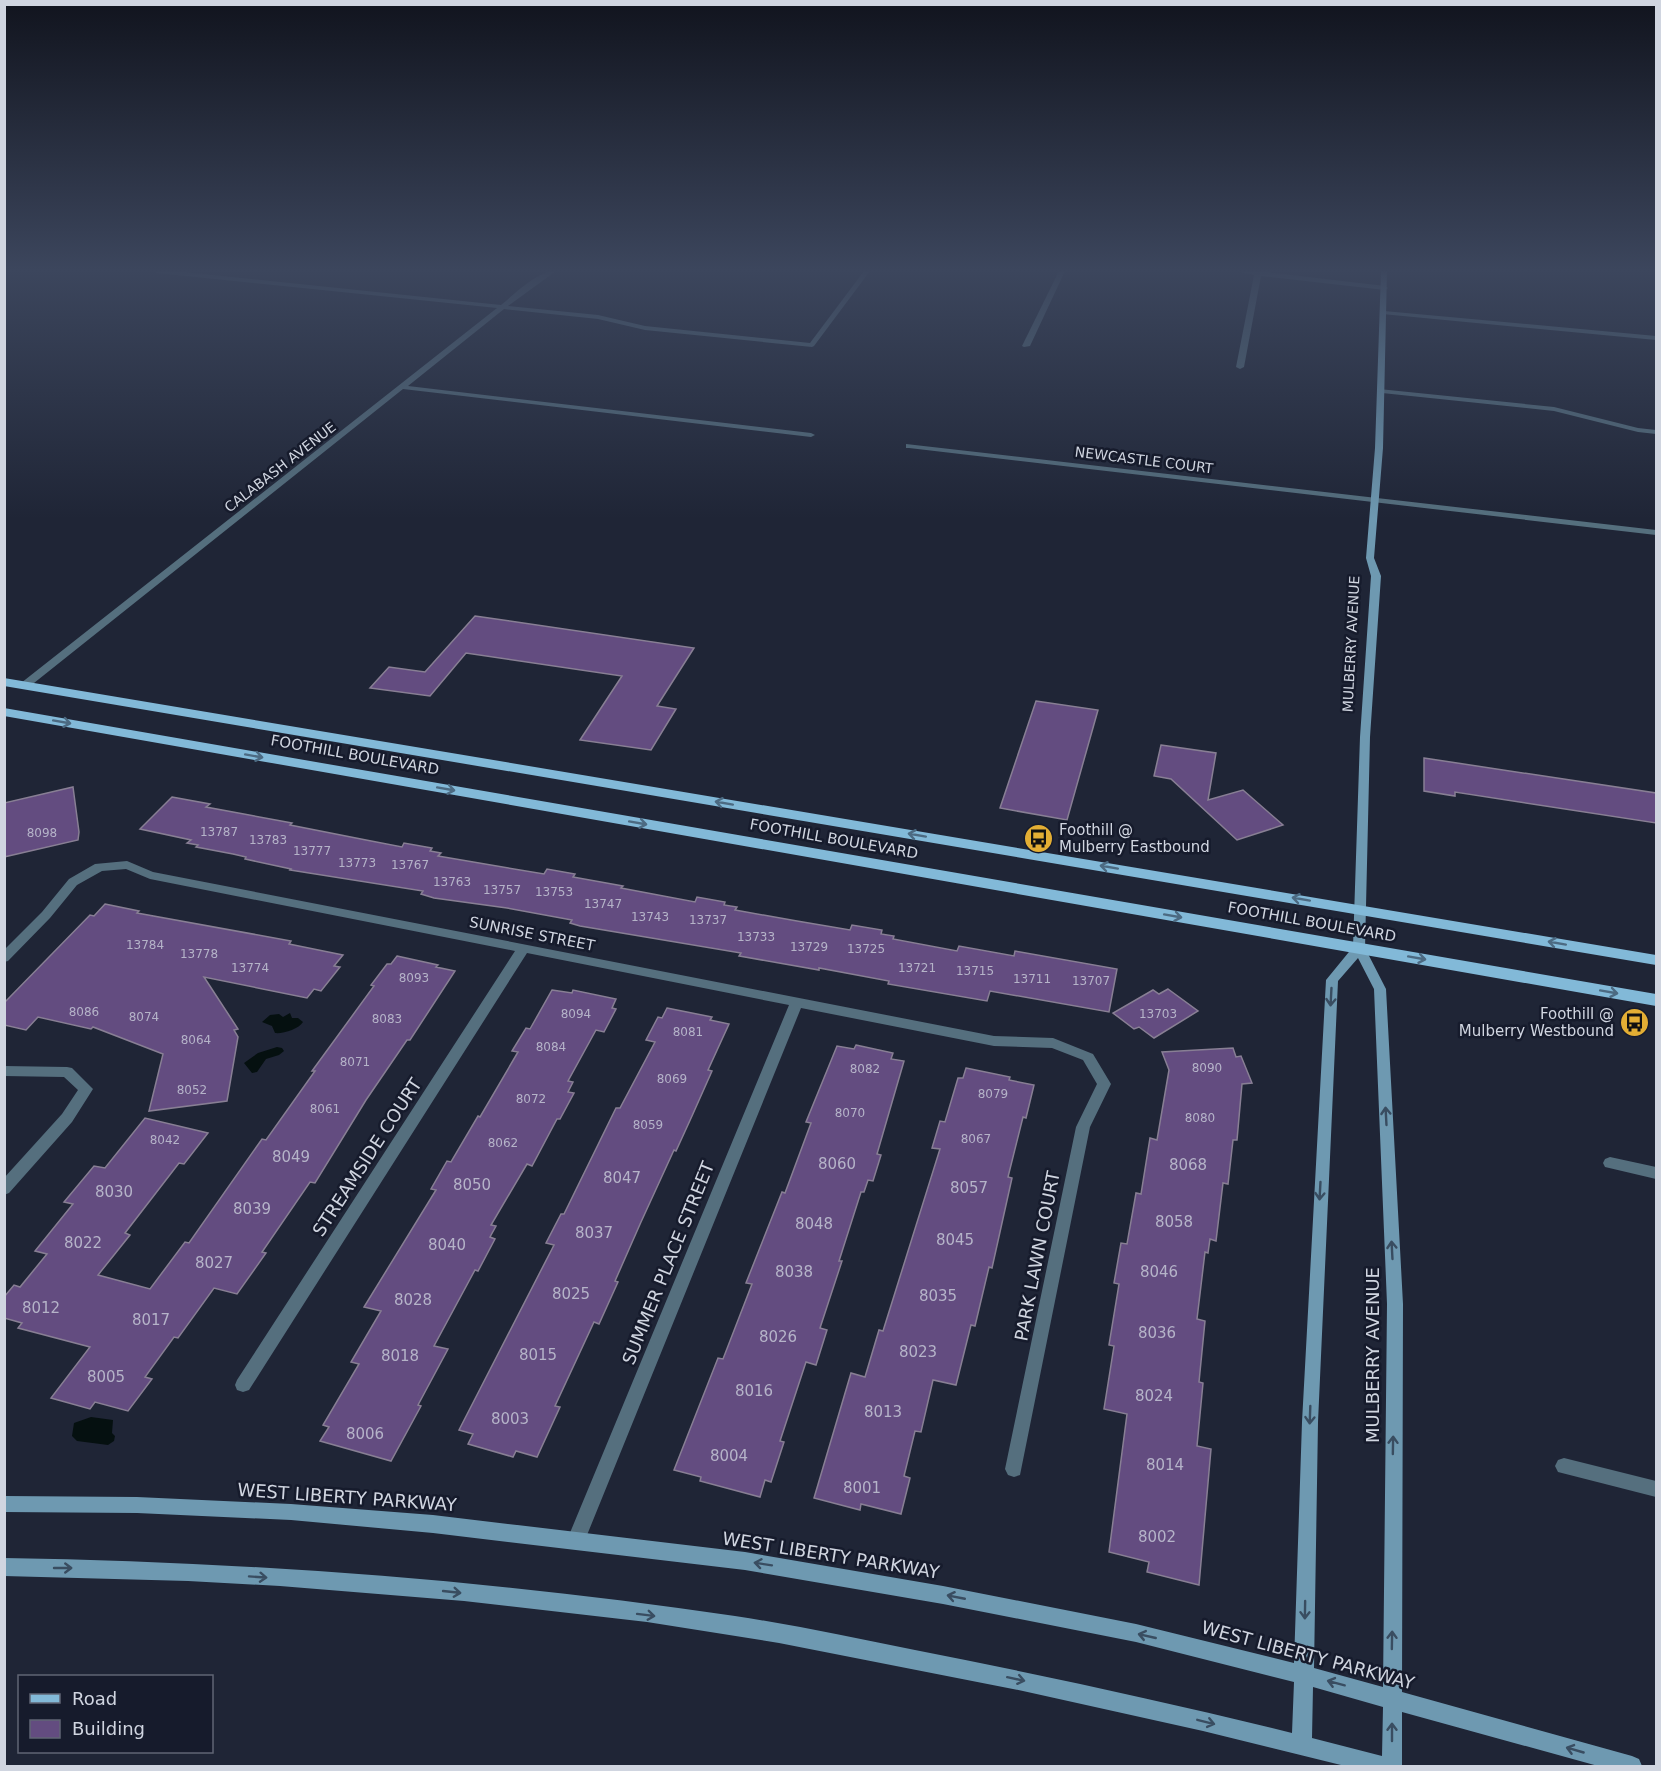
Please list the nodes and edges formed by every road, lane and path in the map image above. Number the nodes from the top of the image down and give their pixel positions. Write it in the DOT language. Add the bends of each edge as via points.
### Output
graph roads {
  1 [pos="444,354"];
  2 [pos="1243,354"];
  3 [pos="1383,354"];
  4 [pos="1240,367"];
  5 [pos="401,387"];
  6 [pos="1382,390"];
  7 [pos="1656,432"];
  8 [pos="811,435"];
  9 [pos="909,446"];
  10 [pos="1376,500"];
  11 [pos="1656,533"];
  12 [pos="4,682"];
  13 [pos="25,685"];
  14 [pos="4,712"];
  15 [pos="1359,909"];
  16 [pos="1359,948"];
  17 [pos="523,949"];
  18 [pos="4,958"];
  19 [pos="1656,960"];
  20 [pos="1656,1000"];
  21 [pos="797,1002"];
  22 [pos="1088,1057"];
  23 [pos="4,1071"];
  24 [pos="1610,1163"];
  25 [pos="1656,1173"];
  26 [pos="4,1189"];
  27 [pos="243,1385"];
  28 [pos="1564,1466"];
  29 [pos="1014,1469"];
  30 [pos="1656,1489"];
  31 [pos="4,1504"];
  32 [pos="576,1540"];
  33 [pos="4,1568"];
  34 [pos="1304,1674"];
  35 [pos="1392,1698"];
  36 [pos="1302,1745"];
  37 [pos="1381,1767"];
  38 [pos="1392,1767"];
  39 [pos="1632,1767"];
  1 -- 5 [label="street, CALABASH AVENUE"];
  2 -- 4 [label="street"];
  3 -- 6 [label="street, MULBERRY AVENUE"];
  5 -- 8 [label="street"];
  5 -- 13 [label="street, CALABASH AVENUE"];
  6 -- 7 [label="street" via="1554,409"];
  6 -- 10 [label="street, MULBERRY AVENUE"];
  9 -- 10 [label="street, NEWCASTLE COURT"];
  10 -- 11 [label="street, NEWCASTLE COURT"];
  10 -- 15 [label="street, MULBERRY AVENUE" via="1370,558 1376,576"];
  12 -- 13 [label="main road, FOOTHILL BOULEVARD"];
  15 -- 13 [label="main road, FOOTHILL BOULEVARD, one-way"];
  14 -- 16 [label="main road, FOOTHILL BOULEVARD, one-way"];
  15 -- 16 [label="street, MULBERRY AVENUE"];
  19 -- 15 [label="main road, FOOTHILL BOULEVARD, one-way"];
  16 -- 20 [label="main road, FOOTHILL BOULEVARD, one-way"];
  16 -- 34 [label="street, one-way" via="1332,980 1310,1422"];
  35 -- 16 [label="street, MULBERRY AVENUE, one-way" via="1394,1292 1380,989"];
  17 -- 18 [label="street, SUNRISE STREET" via="150,875 127,865 99,867 74,882"];
  17 -- 21 [label="street, SUNRISE STREET"];
  17 -- 27 [label="street, STREAMSIDE COURT"];
  21 -- 22 [label="street, SUNRISE STREET" via="994,1041 1053,1043"];
  21 -- 32 [label="street, SUMMER PLACE STREET"];
  22 -- 29 [label="street, PARK LAWN COURT" via="1104,1084 1083,1127"];
  23 -- 26 [label="street" via="67,1072 86,1089 68,1118"];
  24 -- 25 [label="street"];
  28 -- 30 [label="street"];
  31 -- 32 [label="street, WEST LIBERTY PARKWAY" via="291,1512"];
  34 -- 32 [label="street, WEST LIBERTY PARKWAY, one-way" via="1136,1633 932,1593 745,1561"];
  33 -- 36 [label="street, one-way" via="87,1568 379,1585 738,1626 959,1667"];
  35 -- 34 [label="street, WEST LIBERTY PARKWAY, one-way"];
  34 -- 36 [label="street"];
  38 -- 35 [label="street, MULBERRY AVENUE, one-way"];
  39 -- 35 [label="street, WEST LIBERTY PARKWAY, one-way"];
  36 -- 37 [label="street"];
}
